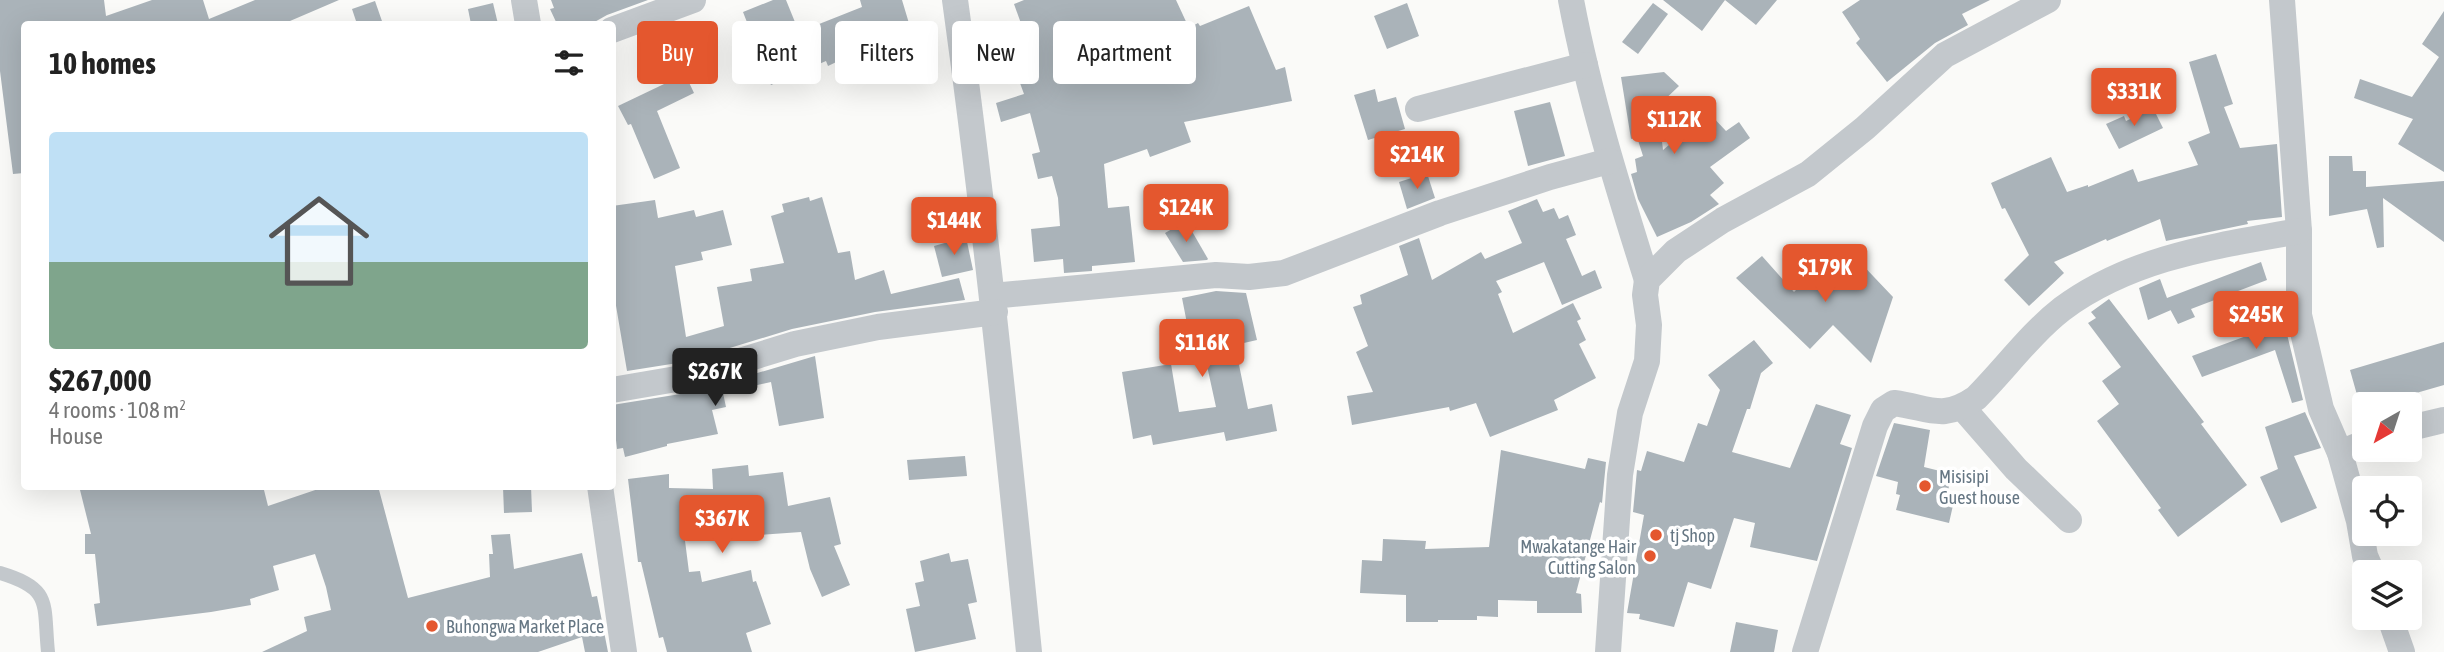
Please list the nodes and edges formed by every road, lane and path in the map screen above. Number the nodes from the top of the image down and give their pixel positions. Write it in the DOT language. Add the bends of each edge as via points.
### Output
graph roads {
  1 [pos="524,0"];
  2 [pos="693,0"];
  3 [pos="955,0"];
  4 [pos="1571,0"];
  5 [pos="2048,0"];
  6 [pos="2282,0"];
  7 [pos="528,21"];
  8 [pos="616,29"];
  9 [pos="1585,65"];
  10 [pos="1418,109"];
  11 [pos="1609,161"];
  12 [pos="2299,231"];
  13 [pos="1647,280"];
  14 [pos="993,304"];
  15 [pos="616,389"];
  16 [pos="1962,407"];
  17 [pos="2444,420"];
  18 [pos="2422,425"];
  19 [pos="2352,448"];
  20 [pos="2353,462"];
  21 [pos="601,490"];
  22 [pos="2069,520"];
  23 [pos="2367,560"];
  24 [pos="0,573"];
  25 [pos="2394,630"];
  26 [pos="48,652"];
  27 [pos="624,652"];
  28 [pos="1029,652"];
  29 [pos="1608,652"];
  30 [pos="1805,652"];
  31 [pos="2402,652"];
  1 -- 7 [label="street"];
  2 -- 8 [label="street"];
  3 -- 14 [label="street"];
  4 -- 9 [label="street"];
  5 -- 13 [label="street" via="1945,55 1808,174 1723,220 1676,251"];
  6 -- 12 [label="street"];
  9 -- 10 [label="street"];
  9 -- 11 [label="street"];
  11 -- 13 [label="street"];
  11 -- 14 [label="street" via="1440,213 1284,273 1202,276"];
  12 -- 16 [label="street" via="2189,252 2132,269 2062,309"];
  12 -- 19 [label="street" via="2299,315 2321,409"];
  13 -- 29 [label="street" via="1647,360 1629,413 1620,475"];
  14 -- 15 [label="street" via="795,344 688,377"];
  14 -- 28 [label="street"];
  16 -- 22 [label="street"];
  16 -- 30 [label="street" via="1951,412 1932,411 1895,403 1884,410 1875,426"];
  17 -- 18 [label="street"];
  20 -- 23 [label="street"];
  21 -- 27 [label="street"];
  24 -- 26 [label="lane" via="23,580 42,596"];
  25 -- 31 [label="street"];
}
